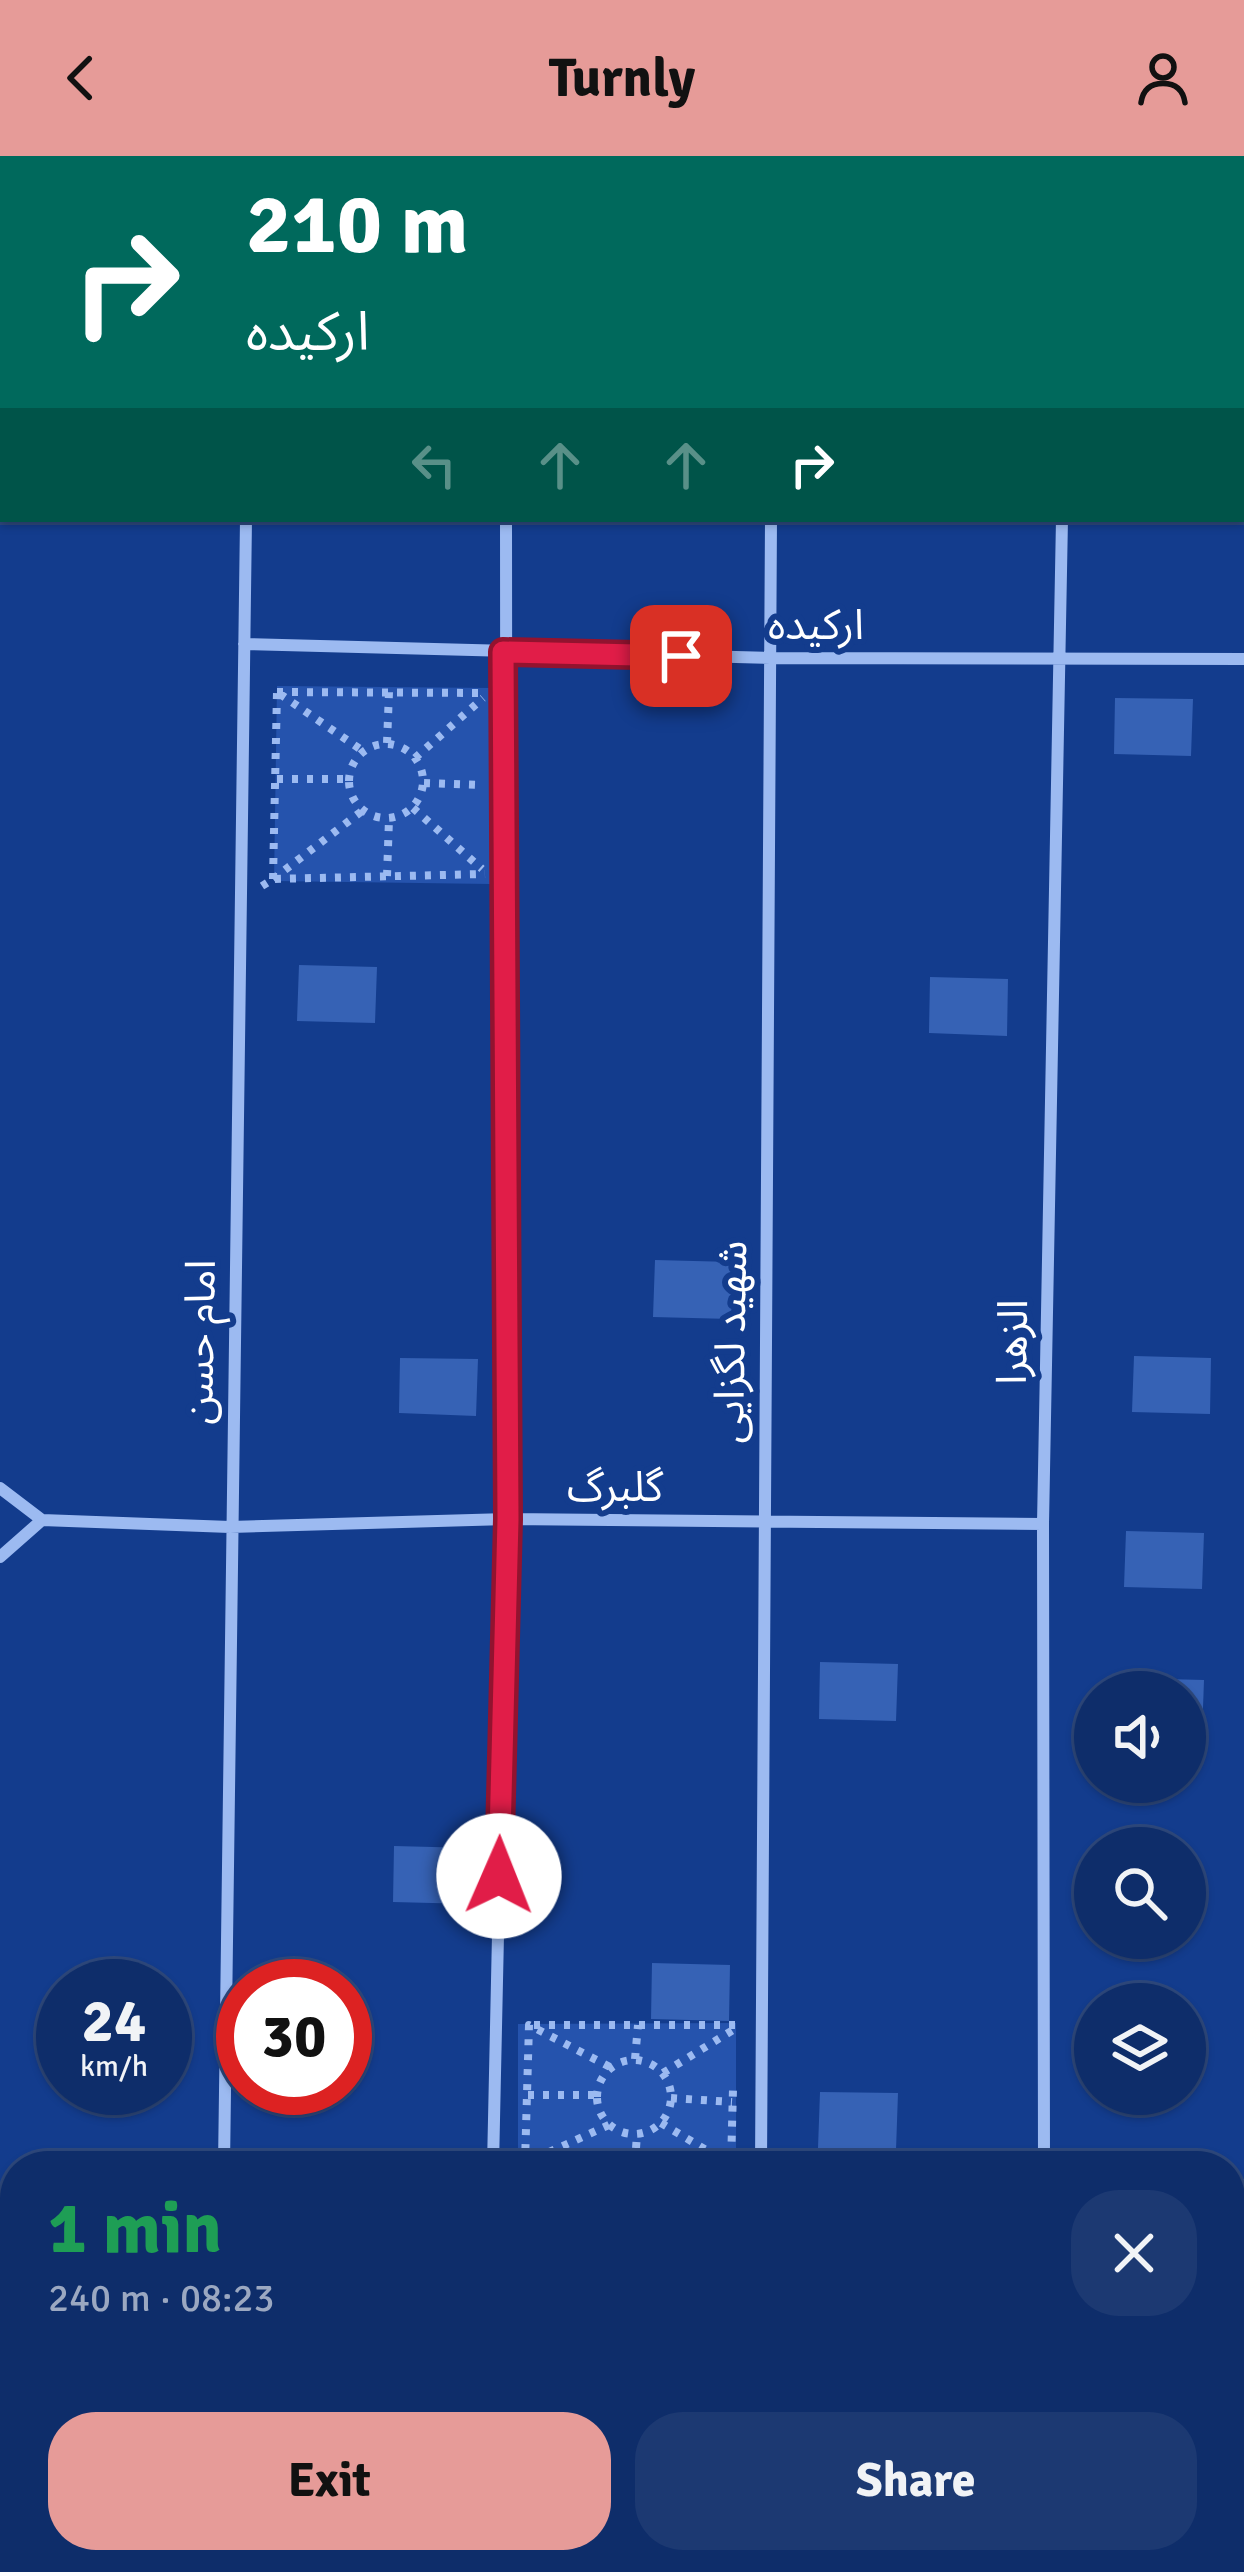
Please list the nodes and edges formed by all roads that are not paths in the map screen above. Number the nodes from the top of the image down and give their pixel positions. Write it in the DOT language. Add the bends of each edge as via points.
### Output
graph roads {
  1 [pos="246,522"];
  2 [pos="506,522"];
  3 [pos="771,522"];
  4 [pos="1062,522"];
  5 [pos="244,644"];
  6 [pos="503,652"];
  7 [pos="1060,656"];
  8 [pos="770,658"];
  9 [pos="1244,659"];
  10 [pos="0,1488"];
  11 [pos="508,1519"];
  12 [pos="42,1520"];
  13 [pos="762,1521"];
  14 [pos="1043,1524"];
  15 [pos="230,1527"];
  16 [pos="0,1557"];
  17 [pos="224,2151"];
  18 [pos="493,2151"];
  19 [pos="761,2151"];
  20 [pos="1044,2151"];
  1 -- 5 [label="street, امام حسن"];
  2 -- 6 [label="street"];
  3 -- 8 [label="street, شهید لگزایی"];
  4 -- 7 [label="street, الزهرا"];
  5 -- 6 [label="street, ارکیده"];
  5 -- 15 [label="street, امام حسن"];
  6 -- 8 [label="street, ارکیده"];
  6 -- 11 [label="street"];
  7 -- 8 [label="street, ارکیده"];
  7 -- 9 [label="street, ارکیده"];
  7 -- 14 [label="street, الزهرا"];
  8 -- 13 [label="street, شهید لگزایی"];
  10 -- 12 [label="street"];
  11 -- 13 [label="street, گلبرگ"];
  11 -- 15 [label="street, گلبرگ"];
  11 -- 18 [label="street"];
  12 -- 15 [label="street, گلبرگ"];
  12 -- 16 [label="street"];
  13 -- 14 [label="street, گلبرگ"];
  13 -- 19 [label="street, شهید لگزایی"];
  14 -- 20 [label="street, الزهرا"];
  15 -- 17 [label="street, امام حسن"];
}
